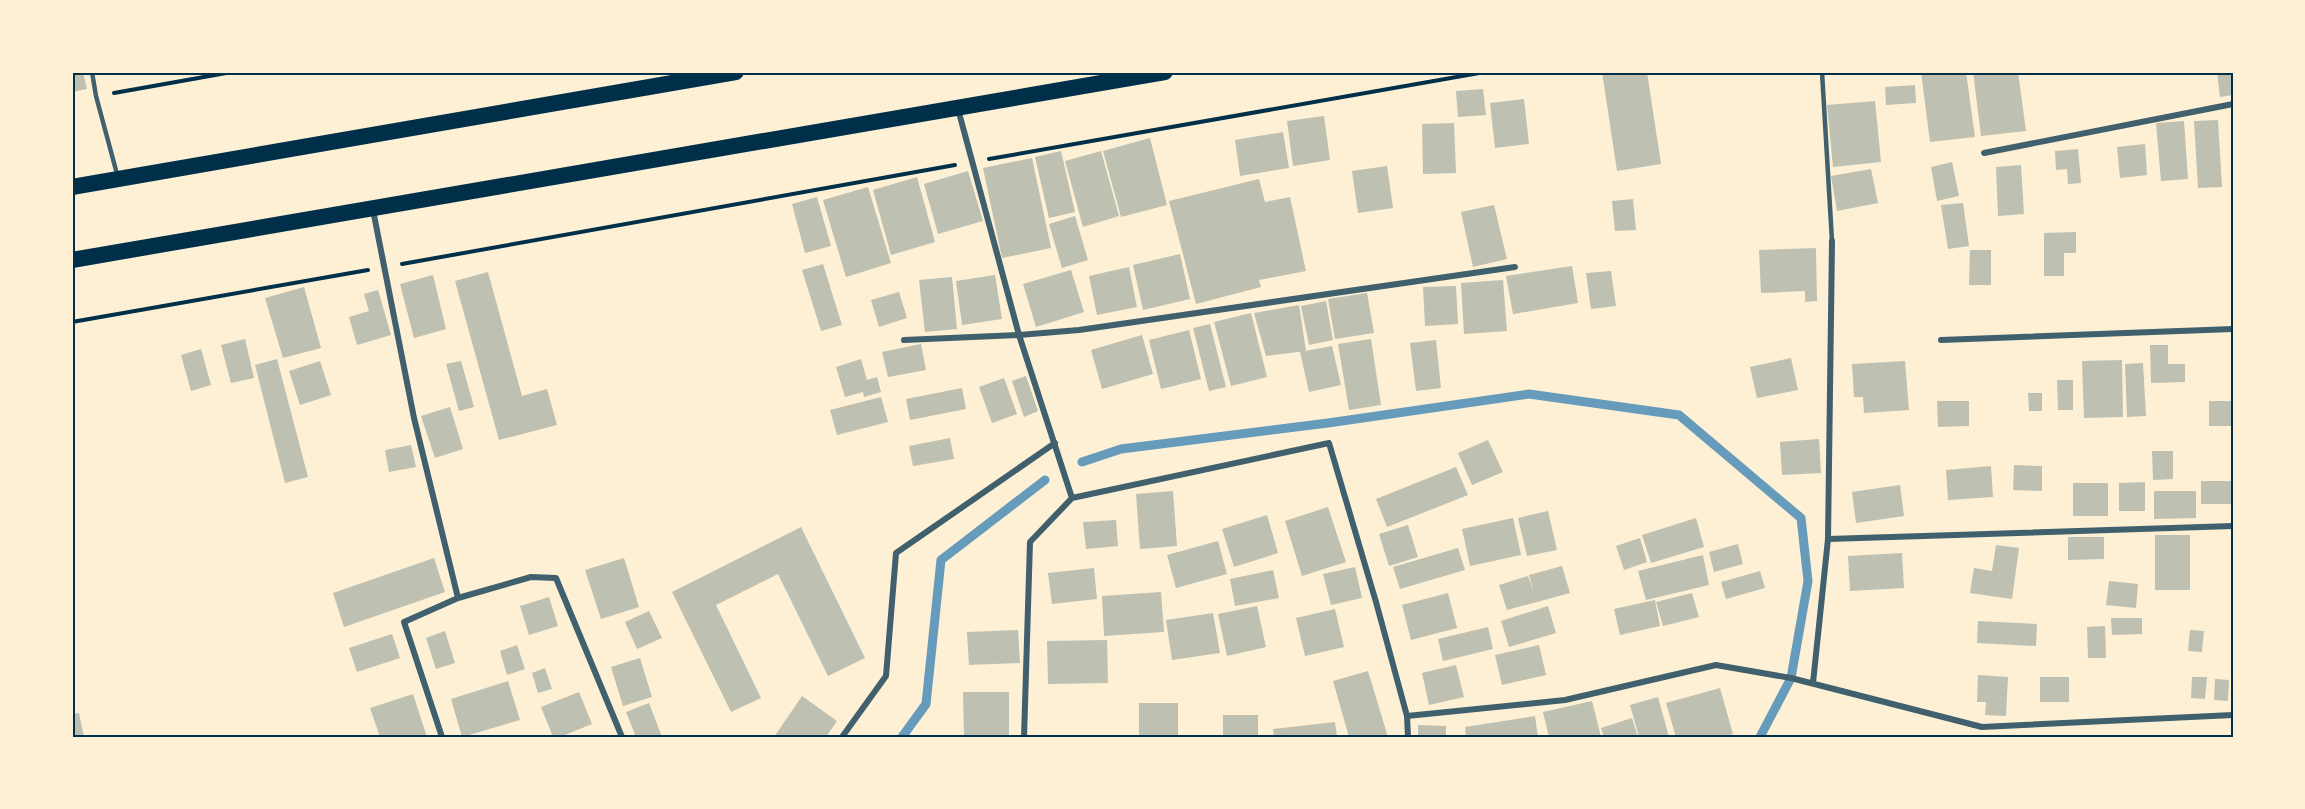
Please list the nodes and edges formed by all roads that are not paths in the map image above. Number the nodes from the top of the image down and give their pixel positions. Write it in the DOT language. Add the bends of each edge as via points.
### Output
graph roads {
  1 [pos="92,72"];
  2 [pos="736,72"];
  3 [pos="1165,72"];
  4 [pos="1822,72"];
  5 [pos="2233,104"];
  6 [pos="957,107"];
  7 [pos="1983,153"];
  8 [pos="118,178"];
  9 [pos="72,187"];
  10 [pos="373,208"];
  11 [pos="1832,241"];
  12 [pos="72,260"];
  13 [pos="1515,267"];
  14 [pos="2233,328"];
  15 [pos="1019,335"];
  16 [pos="904,340"];
  17 [pos="1941,340"];
  18 [pos="1055,443"];
  19 [pos="1072,498"];
  20 [pos="2233,526"];
  21 [pos="1828,539"];
  22 [pos="459,598"];
  23 [pos="1813,683"];
  24 [pos="2233,715"];
  25 [pos="1407,716"];
  26 [pos="442,737"];
  27 [pos="622,737"];
  28 [pos="842,737"];
  29 [pos="1024,737"];
  30 [pos="1408,737"];
  1 -- 8 [label="lane"];
  2 -- 8 [label="highway"];
  3 -- 6 [label="highway"];
  4 -- 11 [label="lane"];
  5 -- 7 [label="street"];
  6 -- 10 [label="highway"];
  6 -- 15 [label="street"];
  8 -- 9 [label="highway"];
  10 -- 12 [label="highway"];
  10 -- 22 [label="street" via="414,418"];
  11 -- 21 [label="street"];
  13 -- 15 [label="street" via="1080,330"];
  14 -- 17 [label="street"];
  15 -- 16 [label="street"];
  15 -- 18 [label="street"];
  18 -- 19 [label="street"];
  18 -- 28 [label="street" via="896,553 886,676"];
  19 -- 25 [label="street" via="1329,443"];
  19 -- 29 [label="street" via="1030,542"];
  20 -- 21 [label="street"];
  21 -- 23 [label="street"];
  22 -- 26 [label="street" via="404,622"];
  22 -- 27 [label="street" via="531,577 556,578"];
  23 -- 24 [label="street" via="1982,727"];
  23 -- 25 [label="street" via="1716,665 1565,700"];
  25 -- 30 [label="street"];
}
